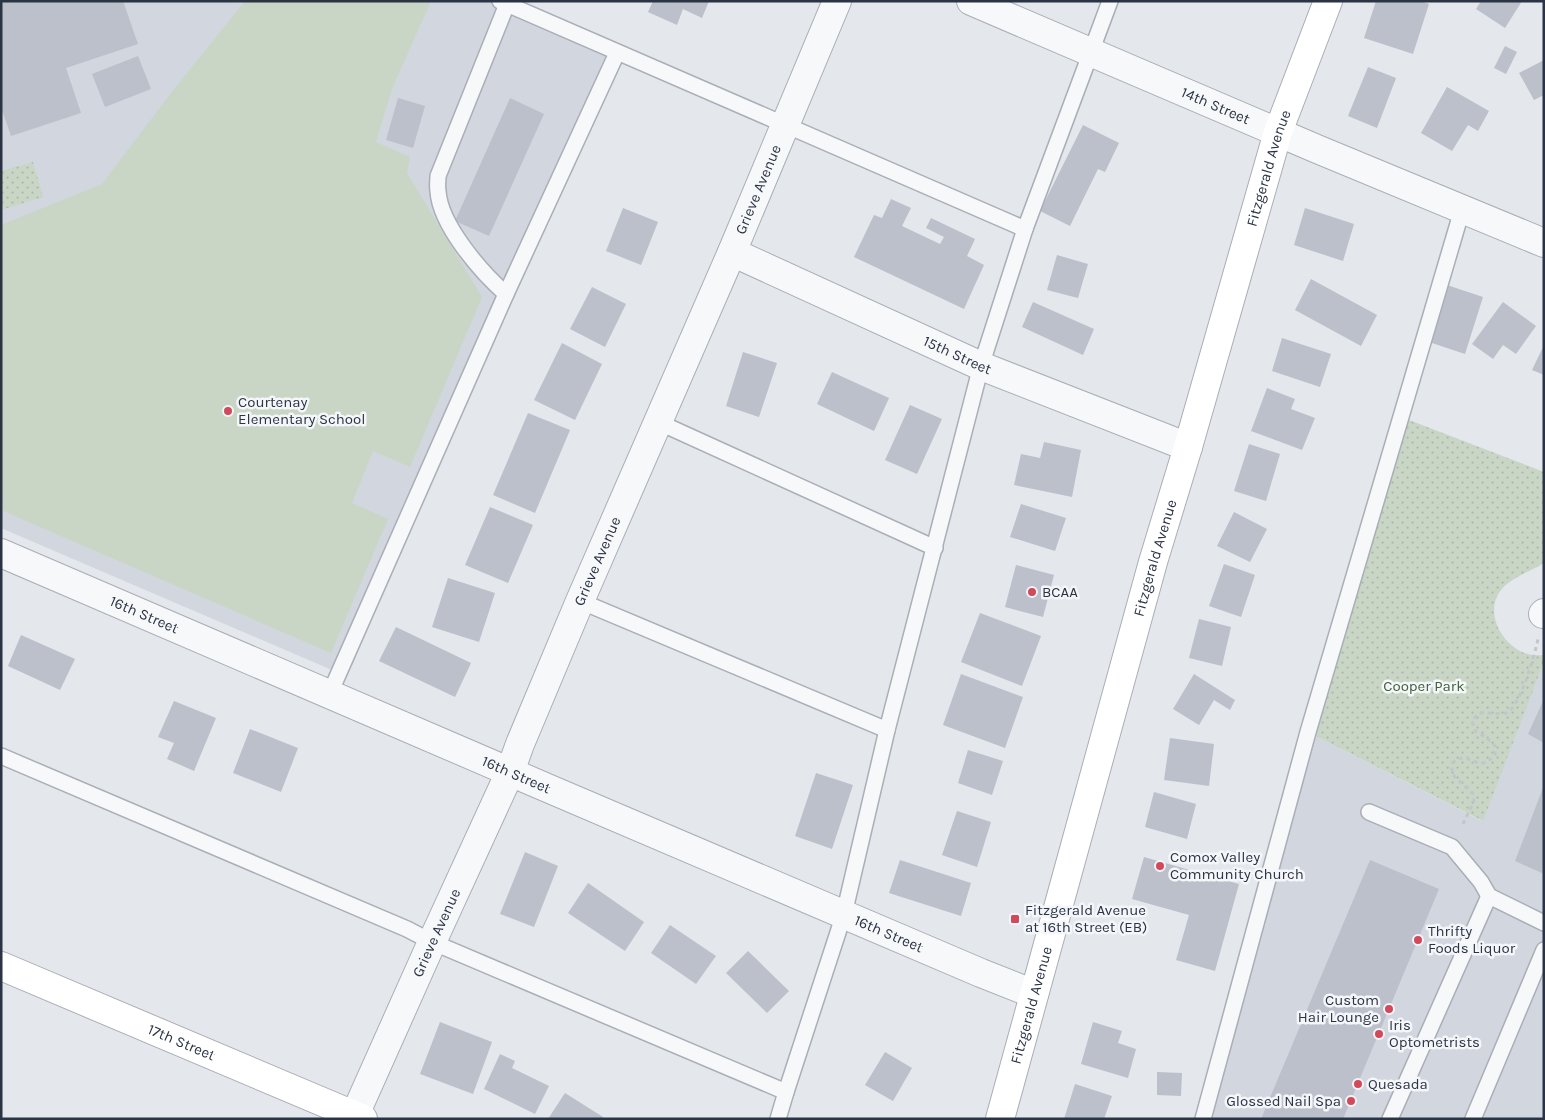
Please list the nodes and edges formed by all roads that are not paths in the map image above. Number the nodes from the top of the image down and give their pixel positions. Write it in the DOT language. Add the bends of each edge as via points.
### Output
graph roads {
  1 [pos="837,1"];
  2 [pos="970,1"];
  3 [pos="1110,1"];
  4 [pos="1328,1"];
  5 [pos="503,3"];
  6 [pos="1090,52"];
  7 [pos="617,53"];
  8 [pos="785,124"];
  9 [pos="1278,132"];
  10 [pos="1462,210"];
  11 [pos="1025,229"];
  12 [pos="1544,242"];
  13 [pos="732,252"];
  14 [pos="506,294"];
  15 [pos="981,366"];
  16 [pos="658,422"];
  17 [pos="1188,447"];
  18 [pos="935,548"];
  19 [pos="1,553"];
  20 [pos="580,602"];
  21 [pos="330,693"];
  22 [pos="888,730"];
  23 [pos="1,756"];
  24 [pos="510,772"];
  25 [pos="1369,812"];
  26 [pos="1489,896"];
  27 [pos="844,914"];
  28 [pos="1544,922"];
  29 [pos="432,942"];
  30 [pos="1544,950"];
  31 [pos="1,966"];
  32 [pos="1034,994"];
  33 [pos="786,1092"];
  34 [pos="357,1118"];
  35 [pos="778,1119"];
  36 [pos="1000,1119"];
  37 [pos="1203,1119"];
  38 [pos="1390,1119"];
  39 [pos="1473,1119"];
  1 -- 8 [label="street, Grieve Avenue"];
  2 -- 6 [label="street, 14th Street"];
  3 -- 6 [label="lane"];
  4 -- 9 [label="street, Fitzgerald Avenue"];
  5 -- 7 [label="lane"];
  5 -- 14 [label="lane" via="438,176 438,193 443,212 461,244 488,278"];
  6 -- 9 [label="street, 14th Street"];
  6 -- 11 [label="lane"];
  7 -- 8 [label="lane"];
  7 -- 14 [label="lane"];
  8 -- 11 [label="lane"];
  8 -- 13 [label="street, Grieve Avenue"];
  9 -- 10 [label="street, 14th Street"];
  9 -- 17 [label="street, Fitzgerald Avenue"];
  10 -- 12 [label="street, 14th Street"];
  10 -- 37 [label="lane" via="1308,732"];
  11 -- 15 [label="lane"];
  13 -- 15 [label="street, 15th Street"];
  13 -- 16 [label="street, Grieve Avenue"];
  14 -- 21 [label="lane"];
  15 -- 17 [label="street, 15th Street"];
  15 -- 18 [label="lane"];
  16 -- 18 [label="lane"];
  16 -- 20 [label="street, Grieve Avenue"];
  17 -- 32 [label="street, Fitzgerald Avenue" via="1153,562"];
  18 -- 22 [label="lane"];
  19 -- 21 [label="street, 16th Street"];
  20 -- 22 [label="lane"];
  20 -- 24 [label="street, Grieve Avenue"];
  21 -- 24 [label="street, 16th Street"];
  22 -- 27 [label="lane"];
  23 -- 29 [label="lane"];
  24 -- 27 [label="street, 16th Street"];
  24 -- 29 [label="street, Grieve Avenue"];
  25 -- 26 [label="lane" via="1452,847"];
  26 -- 28 [label="lane"];
  26 -- 38 [label="lane"];
  27 -- 32 [label="street, 16th Street"];
  27 -- 33 [label="lane"];
  29 -- 33 [label="lane"];
  29 -- 34 [label="street, Grieve Avenue"];
  30 -- 39 [label="lane"];
  31 -- 34 [label="street, 17th Street"];
  32 -- 36 [label="street, Fitzgerald Avenue"];
  33 -- 35 [label="lane"];
}
